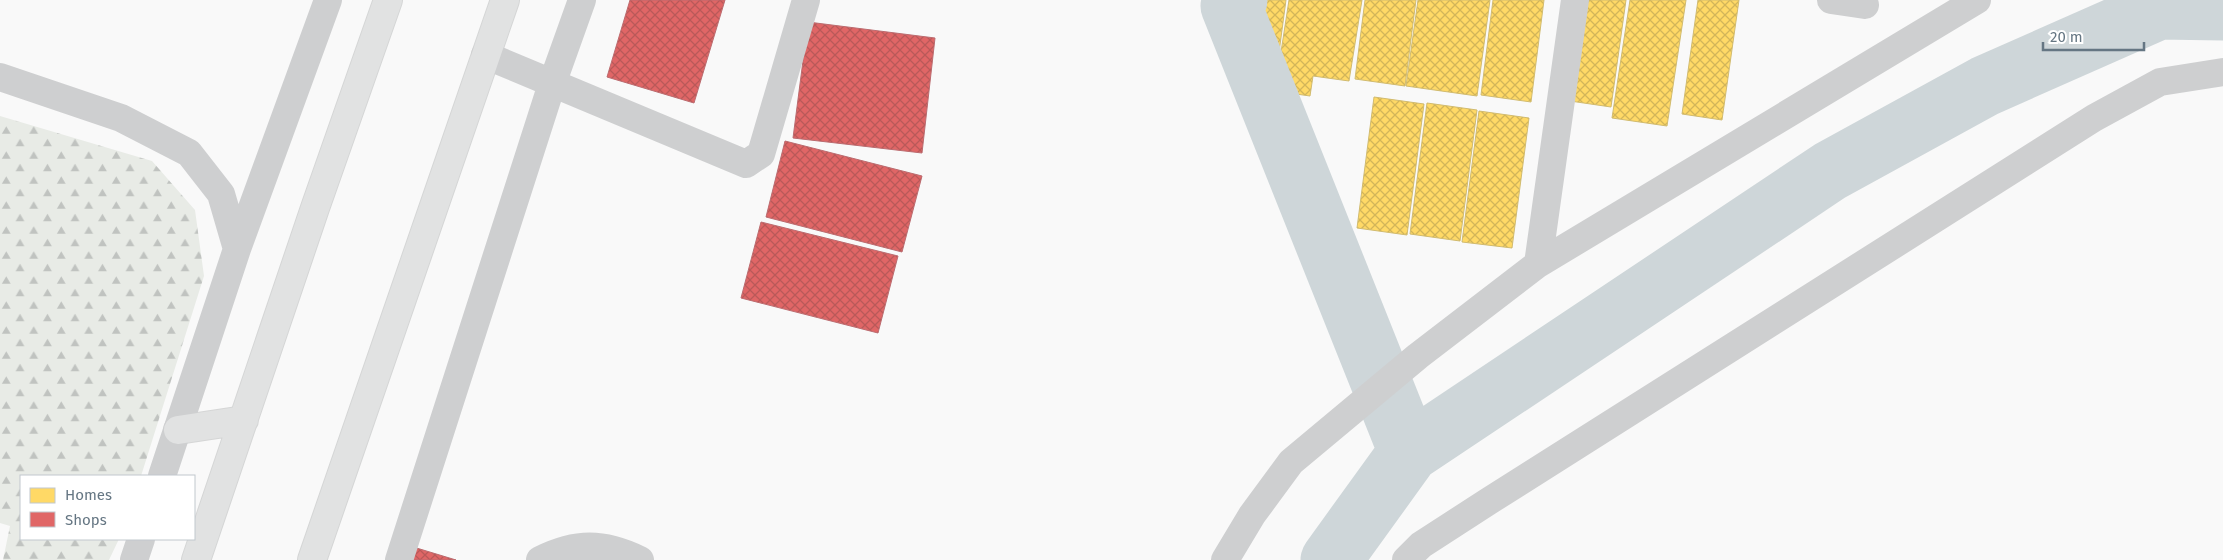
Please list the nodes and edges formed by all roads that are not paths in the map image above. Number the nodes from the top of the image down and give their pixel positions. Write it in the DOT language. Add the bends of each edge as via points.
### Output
graph roads {
  1 [pos="328,0"];
  2 [pos="388,0"];
  3 [pos="505,0"];
  4 [pos="582,0"];
  5 [pos="806,0"];
  6 [pos="1575,0"];
  7 [pos="1831,0"];
  8 [pos="1977,0"];
  9 [pos="1865,5"];
  10 [pos="485,55"];
  11 [pos="2223,72"];
  12 [pos="0,77"];
  13 [pos="552,84"];
  14 [pos="237,249"];
  15 [pos="1538,264"];
  16 [pos="244,420"];
  17 [pos="178,430"];
  18 [pos="162,475"];
  19 [pos="141,540"];
  20 [pos="134,560"];
  21 [pos="196,560"];
  22 [pos="312,560"];
  23 [pos="399,560"];
  24 [pos="540,560"];
  25 [pos="640,560"];
  26 [pos="1225,560"];
  27 [pos="1406,560"];
  1 -- 14 [label="street"];
  2 -- 16 [label="highway"];
  3 -- 10 [label="highway"];
  4 -- 13 [label="street"];
  5 -- 13 [label="street" via="761,154 746,164"];
  6 -- 15 [label="street"];
  7 -- 9 [label="street"];
  8 -- 15 [label="street"];
  10 -- 13 [label="street"];
  10 -- 22 [label="highway"];
  11 -- 27 [label="street" via="2160,82 2094,118 1489,501 1421,545"];
  12 -- 14 [label="street" via="121,118 189,153 221,194"];
  13 -- 23 [label="street"];
  14 -- 17 [label="street"];
  15 -- 26 [label="street" via="1343,416 1291,462 1252,515"];
  16 -- 17 [label="highway"];
  16 -- 21 [label="highway"];
  17 -- 18 [label="street"];
  19 -- 20 [label="street"];
  24 -- 25 [label="street" via="560,550 587,545"];
}
